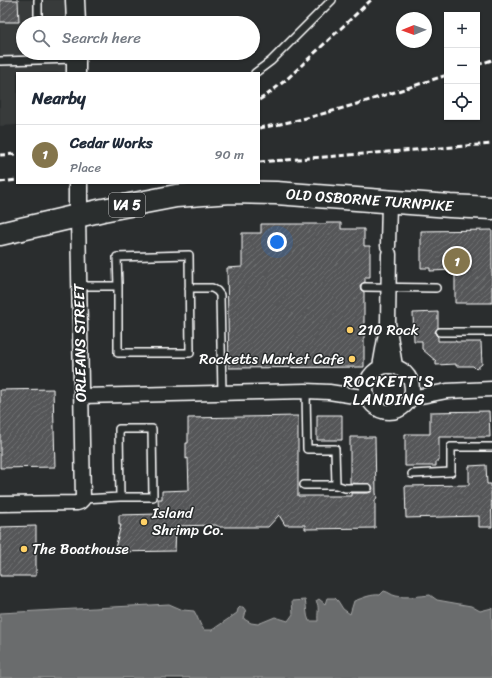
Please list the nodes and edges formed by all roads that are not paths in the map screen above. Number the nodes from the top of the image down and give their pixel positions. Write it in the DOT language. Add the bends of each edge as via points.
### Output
graph roads {
  1 [pos="38,0"];
  2 [pos="75,0"];
  3 [pos="332,0"];
  4 [pos="38,16"];
  5 [pos="76,16"];
  6 [pos="16,59"];
  7 [pos="61,60"];
  8 [pos="0,61"];
  9 [pos="76,62"];
  10 [pos="256,72"];
  11 [pos="78,184"];
  12 [pos="389,202"];
  13 [pos="492,208"];
  14 [pos="78,216"];
  15 [pos="0,234"];
  16 [pos="79,286"];
  17 [pos="118,286"];
  18 [pos="365,287"];
  19 [pos="189,288"];
  20 [pos="388,288"];
  21 [pos="436,288"];
  22 [pos="388,323"];
  23 [pos="440,332"];
  24 [pos="492,332"];
  25 [pos="395,366"];
  26 [pos="380,367"];
  27 [pos="412,382"];
  28 [pos="366,383"];
  29 [pos="492,389"];
  30 [pos="306,391"];
  31 [pos="447,391"];
  32 [pos="329,392"];
  33 [pos="222,393"];
  34 [pos="81,396"];
  35 [pos="368,398"];
  36 [pos="411,398"];
  37 [pos="492,447"];
  38 [pos="412,474"];
  39 [pos="304,485"];
  40 [pos="336,485"];
  41 [pos="368,488"];
  42 [pos="120,497"];
  43 [pos="82,501"];
  44 [pos="0,504"];
  1 -- 4 [label="lane"];
  2 -- 5 [label="street"];
  3 -- 10 [label="lane" via="271,61"];
  6 -- 8 [label="lane"];
  7 -- 9 [label="lane"];
  11 -- 14 [label="street, ORLEANS STREET"];
  12 -- 13 [label="main road, OLD OSBORNE TURNPIKE / VA 5"];
  12 -- 14 [label="main road, OLD OSBORNE TURNPIKE / VA 5" via="231,192 176,196"];
  12 -- 20 [label="street"];
  14 -- 15 [label="main road, VA 5"];
  14 -- 16 [label="street, ORLEANS STREET"];
  16 -- 17 [label="lane"];
  16 -- 34 [label="street, ORLEANS STREET"];
  17 -- 19 [label="lane" via="118,257 189,255"];
  17 -- 19 [label="lane" via="118,353 190,353"];
  18 -- 20 [label="lane"];
  19 -- 33 [label="lane" via="212,288 220,295"];
  20 -- 21 [label="lane"];
  20 -- 22 [label="street"];
  22 -- 25 [label="street"];
  22 -- 26 [label="street"];
  23 -- 24 [label="lane"];
  25 -- 26 [label="street"];
  25 -- 27 [label="street" via="402,369"];
  26 -- 28 [label="street" via="369,376"];
  27 -- 31 [label="street"];
  27 -- 36 [label="street"];
  28 -- 32 [label="street"];
  28 -- 35 [label="street"];
  29 -- 31 [label="street"];
  30 -- 32 [label="street"];
  30 -- 33 [label="street"];
  30 -- 40 [label="lane" via="307,449 335,449"];
  31 -- 36 [label="street"];
  32 -- 35 [label="street"];
  33 -- 34 [label="street"];
  34 -- 43 [label="street, ORLEANS STREET"];
  35 -- 36 [label="street" via="376,408 389,412 402,408"];
  37 -- 38 [label="lane" via="451,447 451,472"];
  39 -- 40 [label="lane"];
  40 -- 41 [label="lane" via="345,488"];
  42 -- 42 [label="lane" via="153,497 152,429 119,430"];
  42 -- 43 [label="lane"];
  43 -- 44 [label="street"];
}
